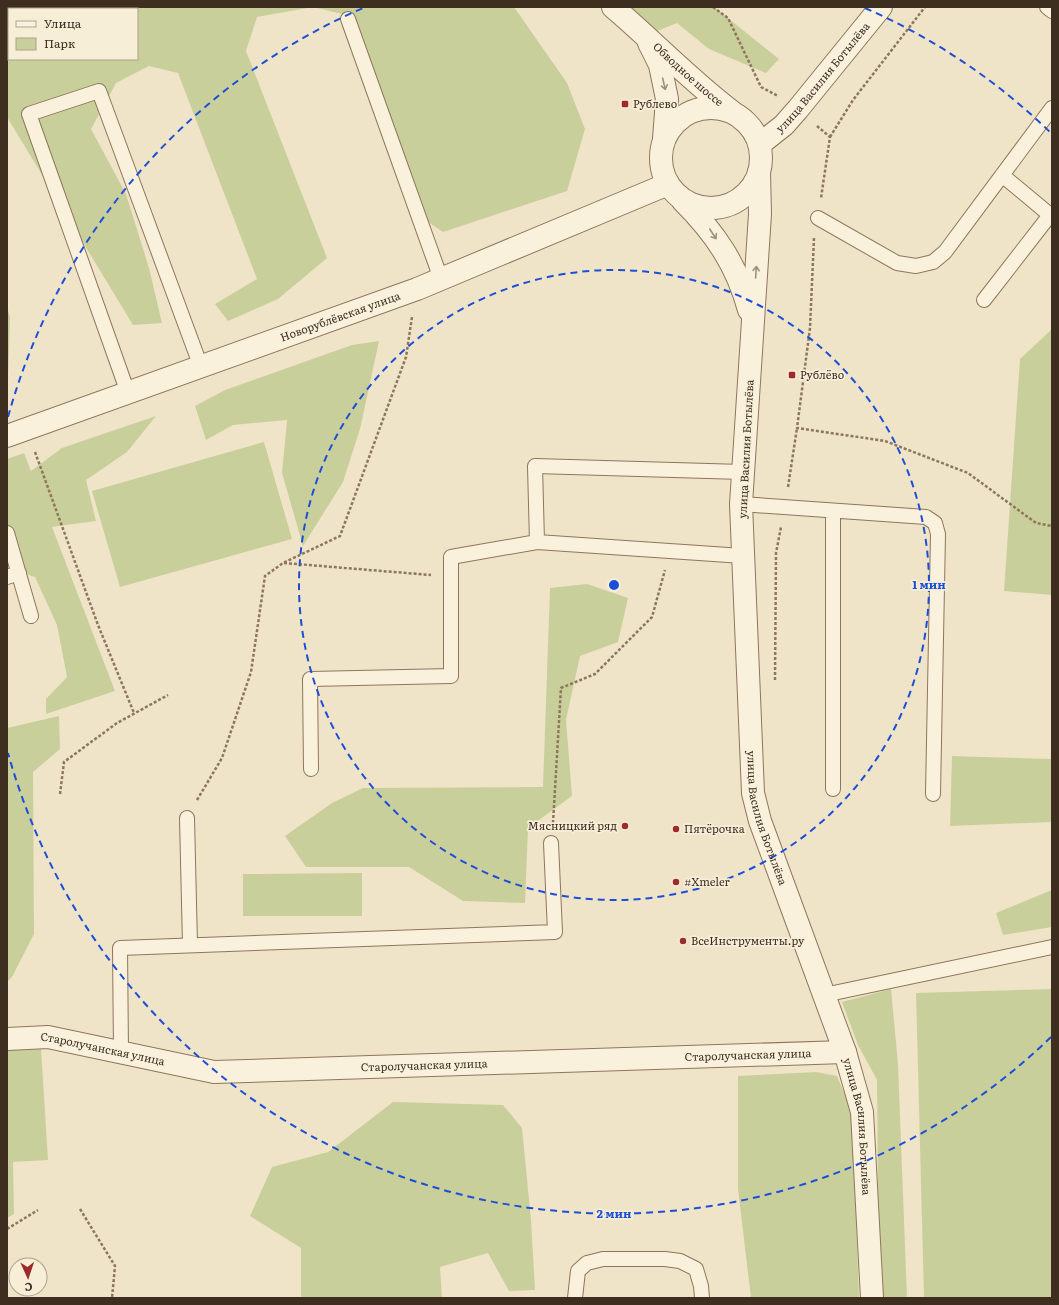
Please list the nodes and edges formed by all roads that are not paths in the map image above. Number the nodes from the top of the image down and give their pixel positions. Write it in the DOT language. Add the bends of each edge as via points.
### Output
graph roads {
  1 [pos="613,7"];
  2 [pos="881,7"];
  3 [pos="1047,7"];
  4 [pos="1052,11"];
  5 [pos="348,19"];
  6 [pos="645,35"];
  7 [pos="1052,108"];
  8 [pos="733,112"];
  9 [pos="663,143"];
  10 [pos="760,144"];
  11 [pos="759,172"];
  12 [pos="1002,175"];
  13 [pos="673,190"];
  14 [pos="1051,214"];
  15 [pos="818,218"];
  16 [pos="441,280"];
  17 [pos="984,300"];
  18 [pos="752,325"];
  19 [pos="201,367"];
  20 [pos="128,393"];
  21 [pos="7,436"];
  22 [pos="743,472"];
  23 [pos="741,504"];
  24 [pos="833,511"];
  25 [pos="7,533"];
  26 [pos="537,542"];
  27 [pos="743,556"];
  28 [pos="13,575"];
  29 [pos="31,616"];
  30 [pos="311,769"];
  31 [pos="833,789"];
  32 [pos="933,794"];
  33 [pos="187,818"];
  34 [pos="551,843"];
  35 [pos="190,945"];
  36 [pos="1052,947"];
  37 [pos="824,995"];
  38 [pos="7,1039"];
  39 [pos="121,1052"];
  40 [pos="845,1052"];
  41 [pos="576,1298"];
  42 [pos="702,1298"];
  43 [pos="872,1298"];
  1 -- 6 [label="street, Обводное шоссе"];
  2 -- 10 [label="street, улица Василия Ботылёва" via="798,110"];
  3 -- 4 [label="lane"];
  5 -- 16 [label="lane"];
  6 -- 8 [label="street, Обводное шоссе" via="700,87"];
  6 -- 9 [label="street, Обводное шоссе, one-way" via="660,64 667,99"];
  7 -- 12 [label="lane"];
  8 -- 9 [label="street" via="719,108 691,112 679,119 669,130"];
  8 -- 10 [label="street" via="754,131"];
  9 -- 13 [label="street" via="663,171"];
  10 -- 11 [label="street"];
  11 -- 13 [label="street" via="748,191 731,204 718,208 690,203"];
  18 -- 11 [label="street, улица Василия Ботылёва, one-way" via="760,214"];
  12 -- 14 [label="lane"];
  12 -- 15 [label="lane" via="945,252 933,262 916,266 897,264"];
  13 -- 16 [label="street, Новорублёвская улица"];
  13 -- 18 [label="street, улица Василия Ботылёва, one-way" via="707,225 732,263 745,296"];
  14 -- 17 [label="lane"];
  16 -- 19 [label="street, Новорублёвская улица"];
  18 -- 22 [label="street, улица Василия Ботылёва"];
  19 -- 20 [label="street, Новорублёвская улица"];
  19 -- 20 [label="lane" via="99,91 29,114"];
  20 -- 21 [label="street, Новорублёвская улица"];
  22 -- 23 [label="street, улица Василия Ботылёва"];
  22 -- 26 [label="lane" via="535,466"];
  23 -- 24 [label="lane"];
  23 -- 27 [label="street, улица Василия Ботылёва"];
  24 -- 31 [label="lane"];
  24 -- 32 [label="lane" via="926,517 935,523 938,534"];
  25 -- 28 [label="lane"];
  26 -- 27 [label="lane"];
  26 -- 30 [label="lane" via="451,557 450,676 310,679"];
  27 -- 37 [label="street, улица Василия Ботылёва" via="753,793 760,821"];
  28 -- 29 [label="lane"];
  33 -- 35 [label="lane"];
  34 -- 35 [label="lane" via="555,932"];
  35 -- 39 [label="lane" via="120,948"];
  36 -- 37 [label="lane"];
  37 -- 40 [label="street, улица Василия Ботылёва"];
  38 -- 39 [label="street, Старолучанская улица" via="48,1037"];
  39 -- 40 [label="street, Старолучанская улица" via="214,1072"];
  40 -- 43 [label="street, улица Василия Ботылёва" via="862,1112"];
  41 -- 42 [label="lane" via="578,1271 587,1263 603,1259 665,1259 680,1260 696,1269"];
}
